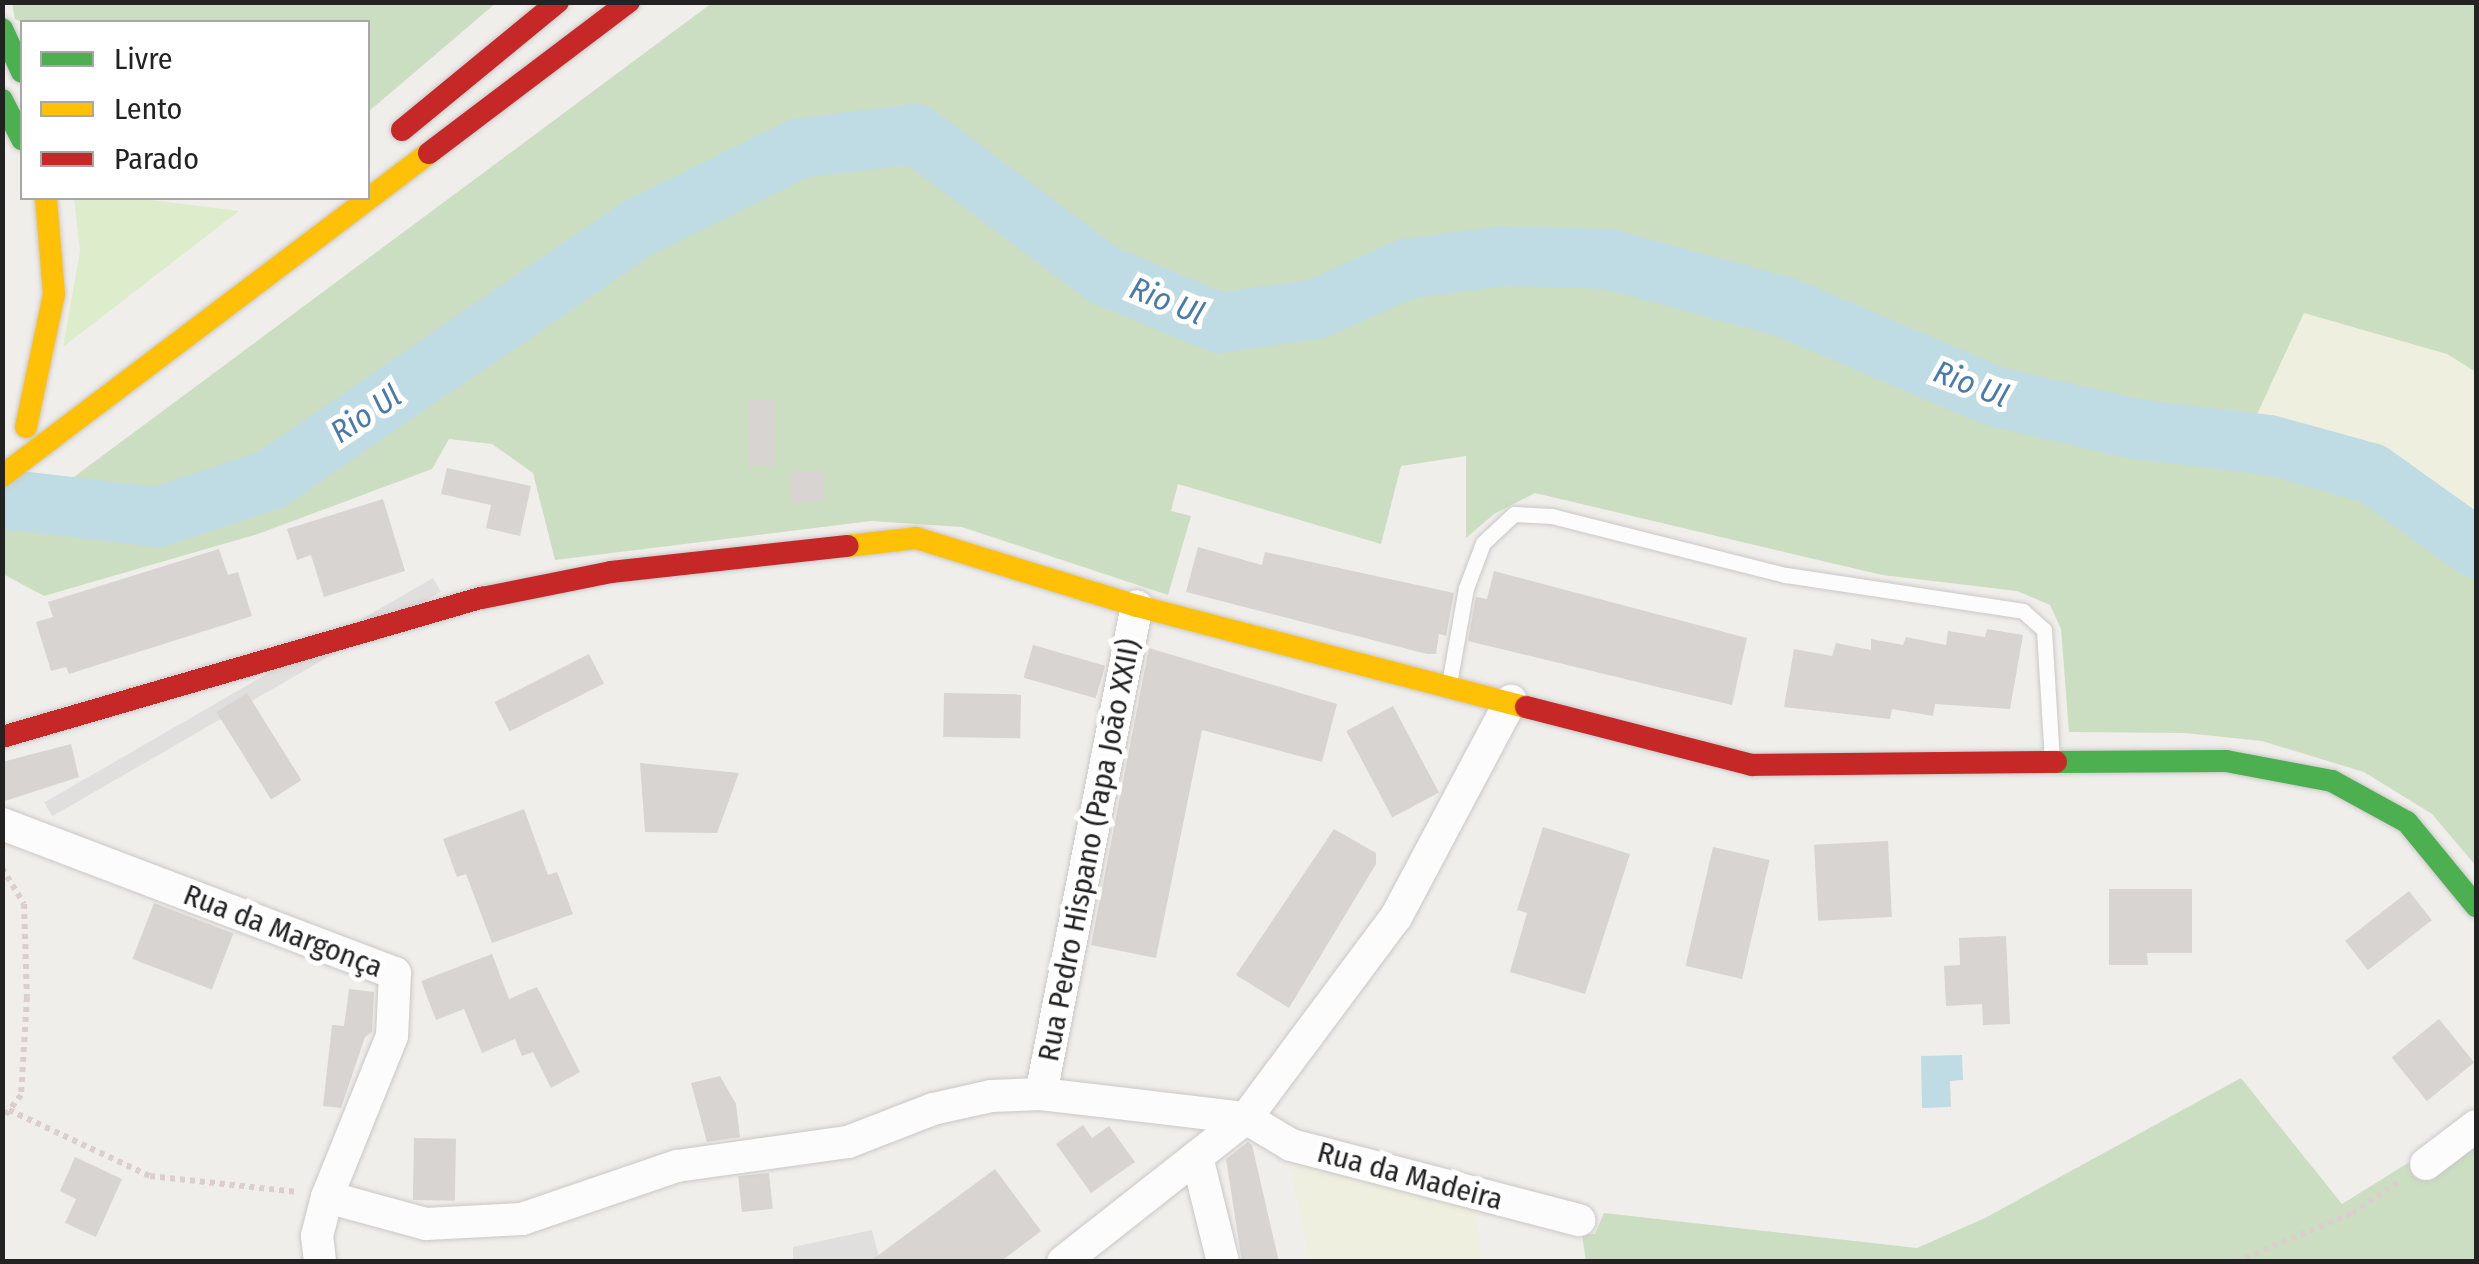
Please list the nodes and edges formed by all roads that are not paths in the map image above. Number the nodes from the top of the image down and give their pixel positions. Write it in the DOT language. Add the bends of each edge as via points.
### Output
graph roads {
  1 [pos="558,2"];
  2 [pos="629,2"];
  3 [pos="2,29"];
  4 [pos="20,68"];
  5 [pos="2,100"];
  6 [pos="20,135"];
  7 [pos="382,147"];
  8 [pos="370,199"];
  9 [pos="46,200"];
  10 [pos="368,200"];
  11 [pos="72,391"];
  12 [pos="26,427"];
  13 [pos="2,444"];
  14 [pos="2,476"];
  15 [pos="1137,606"];
  16 [pos="1448,686"];
  17 [pos="1511,701"];
  18 [pos="2,737"];
  19 [pos="2052,764"];
  20 [pos="2,824"];
  21 [pos="2476,906"];
  22 [pos="1040,1094"];
  23 [pos="1246,1118"];
  24 [pos="2476,1126"];
  25 [pos="1197,1156"];
  26 [pos="2426,1164"];
  27 [pos="326,1198"];
  28 [pos="1579,1220"];
  29 [pos="320,1262"];
  30 [pos="1063,1262"];
  31 [pos="1223,1262"];
  1 -- 7 [label="main road"];
  2 -- 8 [label="main road"];
  3 -- 4 [label="main road"];
  5 -- 6 [label="main road"];
  9 -- 12 [label="main road" via="54,294"];
  10 -- 14 [label="main road"];
  11 -- 12 [label="main road"];
  12 -- 13 [label="main road"];
  15 -- 16 [label="main road"];
  15 -- 18 [label="main road" via="916,538 630,570 360,630"];
  15 -- 22 [label="street, Rua Pedro Hispano (Papa João XXII)"];
  16 -- 17 [label="main road"];
  16 -- 19 [label="lane" via="1466,588 1483,543 1514,514 1552,516 1786,575 2023,610 2044,630"];
  17 -- 19 [label="main road" via="1752,765"];
  17 -- 23 [label="street" via="1396,918"];
  19 -- 21 [label="main road" via="2226,761 2332,782 2407,822"];
  20 -- 27 [label="street, Rua da Margonça" via="395,972 392,1036"];
  22 -- 23 [label="street"];
  22 -- 27 [label="street" via="991,1096 933,1110 848,1142 677,1166 522,1220 426,1224"];
  23 -- 25 [label="street"];
  23 -- 28 [label="street, Rua da Madeira" via="1291,1144"];
  24 -- 26 [label="street"];
  25 -- 30 [label="street"];
  25 -- 31 [label="street"];
  27 -- 29 [label="street, Rua da Margonça" via="317,1236"];
}
